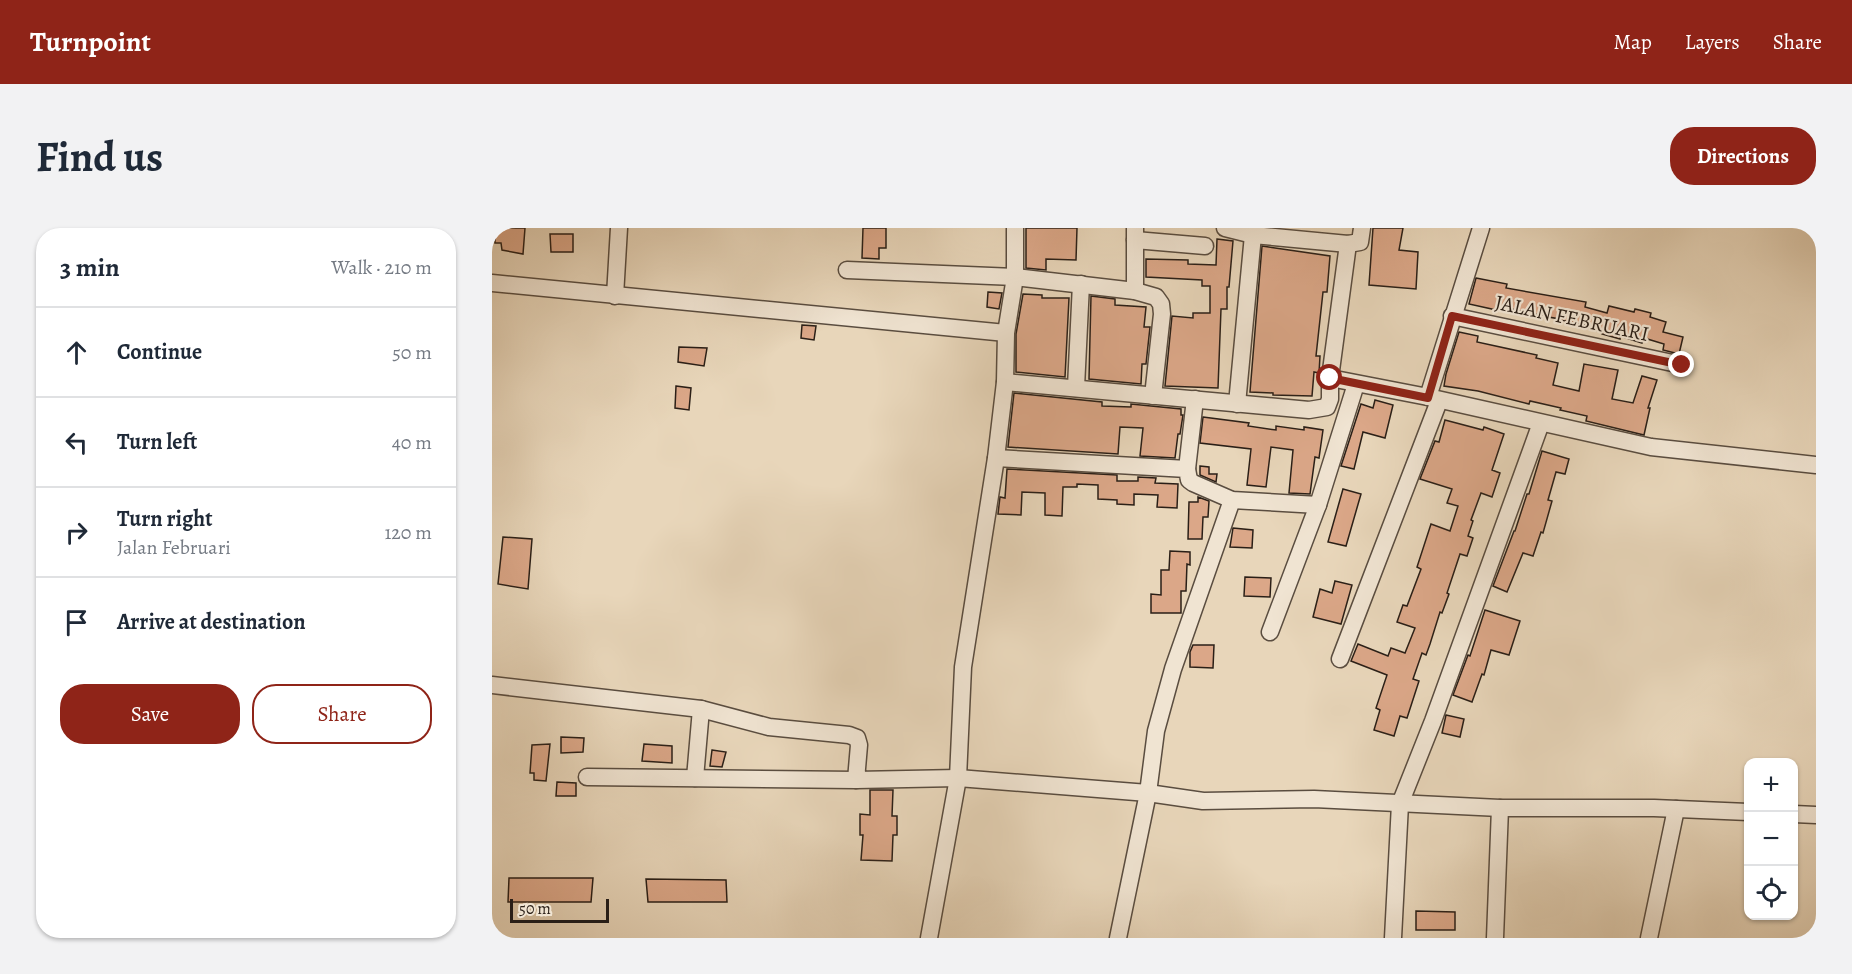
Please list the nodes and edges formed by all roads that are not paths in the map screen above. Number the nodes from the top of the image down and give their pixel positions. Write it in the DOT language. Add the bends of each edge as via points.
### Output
graph roads {
  1 [pos="619,228"];
  2 [pos="1015,228"];
  3 [pos="1225,228"];
  4 [pos="1362,228"];
  5 [pos="1481,228"];
  6 [pos="1135,234"];
  7 [pos="1253,235"];
  8 [pos="1348,244"];
  9 [pos="1205,246"];
  10 [pos="847,270"];
  11 [pos="1015,277"];
  12 [pos="492,283"];
  13 [pos="1081,284"];
  14 [pos="1135,291"];
  15 [pos="615,296"];
  16 [pos="1452,316"];
  17 [pos="1006,333"];
  18 [pos="1682,365"];
  19 [pos="1330,378"];
  20 [pos="1005,382"];
  21 [pos="1356,384"];
  22 [pos="1076,387"];
  23 [pos="1153,396"];
  24 [pos="1195,399"];
  25 [pos="1434,399"];
  26 [pos="1237,404"];
  27 [pos="1541,423"];
  28 [pos="996,458"];
  29 [pos="1816,465"];
  30 [pos="1187,470"];
  31 [pos="1232,500"];
  32 [pos="1318,505"];
  33 [pos="1270,632"];
  34 [pos="1340,659"];
  35 [pos="492,685"];
  36 [pos="701,709"];
  37 [pos="587,777"];
  38 [pos="695,778"];
  39 [pos="958,778"];
  40 [pos="856,780"];
  41 [pos="1148,794"];
  42 [pos="1400,804"];
  43 [pos="1500,808"];
  44 [pos="1676,809"];
  45 [pos="1744,812"];
  46 [pos="1798,814"];
  47 [pos="1816,815"];
  48 [pos="929,938"];
  49 [pos="1118,938"];
  50 [pos="1393,938"];
  51 [pos="1495,938"];
  52 [pos="1649,938"];
  1 -- 15 [label="street"];
  2 -- 11 [label="street"];
  3 -- 7 [label="street"];
  4 -- 8 [label="street" via="1360,242"];
  5 -- 16 [label="street"];
  6 -- 9 [label="street"];
  6 -- 14 [label="street"];
  7 -- 8 [label="street"];
  7 -- 26 [label="street"];
  8 -- 19 [label="street"];
  10 -- 11 [label="street"];
  11 -- 13 [label="street"];
  11 -- 17 [label="street"];
  12 -- 15 [label="street"];
  13 -- 14 [label="street"];
  13 -- 22 [label="street"];
  14 -- 23 [label="street" via="1156,297 1161,304"];
  15 -- 17 [label="street"];
  16 -- 18 [label="street, JALAN FEBRUARI"];
  16 -- 25 [label="street"];
  17 -- 20 [label="street"];
  19 -- 21 [label="street"];
  19 -- 26 [label="street" via="1330,399 1327,407 1320,409"];
  20 -- 22 [label="street"];
  20 -- 28 [label="street"];
  21 -- 25 [label="street"];
  21 -- 32 [label="street"];
  22 -- 23 [label="street"];
  23 -- 24 [label="street"];
  24 -- 26 [label="street"];
  24 -- 30 [label="street"];
  25 -- 27 [label="street"];
  25 -- 34 [label="street"];
  27 -- 29 [label="street" via="1651,447"];
  27 -- 42 [label="street"];
  28 -- 30 [label="street"];
  28 -- 39 [label="street" via="963,667"];
  30 -- 31 [label="street" via="1193,483"];
  31 -- 32 [label="street"];
  31 -- 41 [label="street" via="1173,669 1156,731"];
  32 -- 33 [label="street"];
  35 -- 36 [label="street"];
  36 -- 38 [label="street"];
  36 -- 40 [label="street" via="769,727 857,738"];
  37 -- 38 [label="street"];
  38 -- 40 [label="street"];
  39 -- 40 [label="street"];
  39 -- 41 [label="street"];
  39 -- 48 [label="street"];
  41 -- 42 [label="street" via="1203,801 1314,799"];
  41 -- 49 [label="street"];
  42 -- 43 [label="street"];
  42 -- 50 [label="street"];
  43 -- 44 [label="street"];
  43 -- 51 [label="street"];
  44 -- 45 [label="street"];
  44 -- 52 [label="street"];
  46 -- 47 [label="street"];
}
